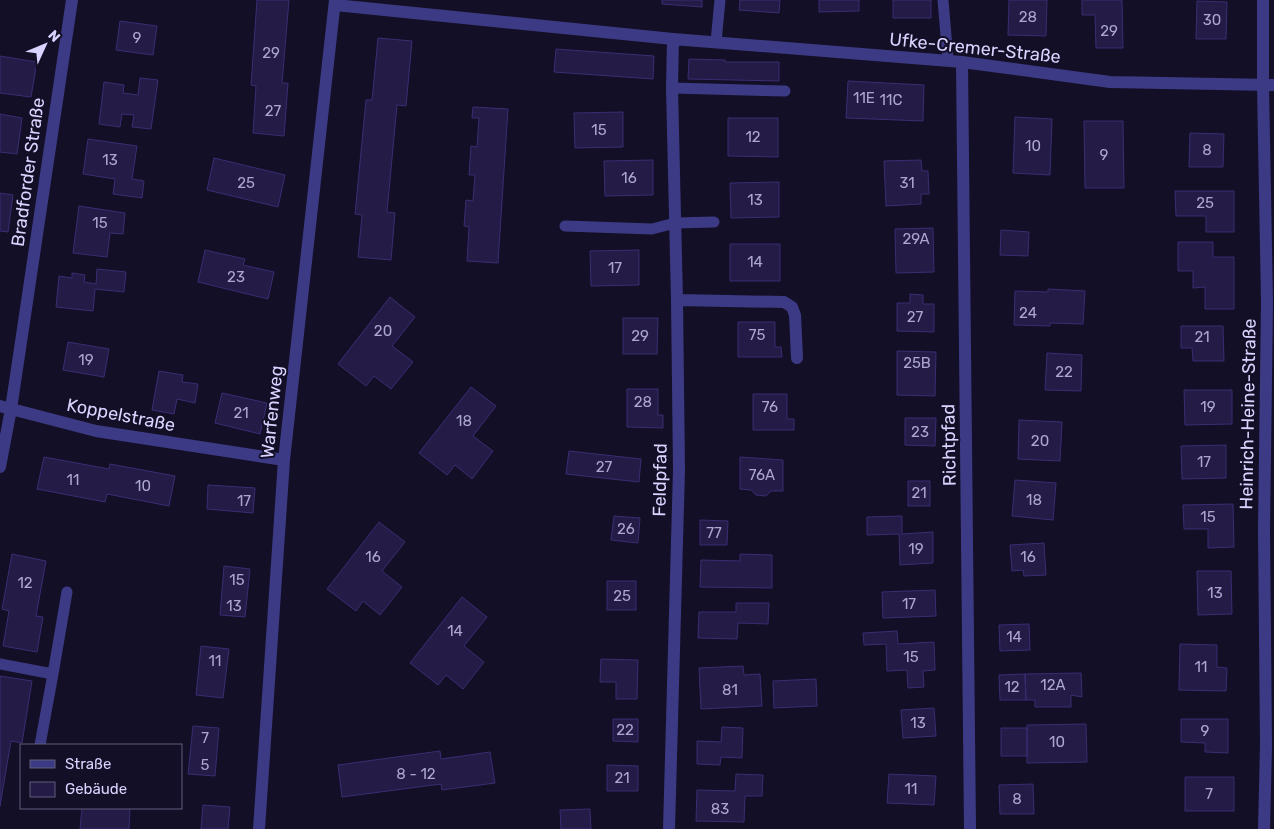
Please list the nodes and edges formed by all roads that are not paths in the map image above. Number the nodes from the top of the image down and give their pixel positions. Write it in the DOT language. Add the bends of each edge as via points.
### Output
graph roads {
  1 [pos="72,0"];
  2 [pos="720,0"];
  3 [pos="943,0"];
  4 [pos="1263,0"];
  5 [pos="335,2"];
  6 [pos="673,38"];
  7 [pos="716,42"];
  8 [pos="948,60"];
  9 [pos="962,62"];
  10 [pos="1268,85"];
  11 [pos="672,88"];
  12 [pos="785,91"];
  13 [pos="714,222"];
  14 [pos="676,223"];
  15 [pos="565,226"];
  16 [pos="677,300"];
  17 [pos="1270,302"];
  18 [pos="797,358"];
  19 [pos="5,408"];
  20 [pos="284,460"];
  21 [pos="0,466"];
  22 [pos="1269,530"];
  23 [pos="66,592"];
  24 [pos="0,664"];
  25 [pos="53,674"];
  26 [pos="40,744"];
  27 [pos="1270,745"];
  28 [pos="259,829"];
  29 [pos="669,829"];
  30 [pos="970,829"];
  31 [pos="1264,829"];
  1 -- 19 [label="street, Bradforder Straße"];
  2 -- 7 [label="lane"];
  3 -- 8 [label="lane"];
  4 -- 10 [label="street, Heinrich-Heine-Straße"];
  5 -- 6 [label="street, Ufke-Cremer-Straße"];
  5 -- 20 [label="street, Warfenweg"];
  6 -- 7 [label="street, Ufke-Cremer-Straße"];
  6 -- 11 [label="street"];
  7 -- 8 [label="street, Ufke-Cremer-Straße"];
  8 -- 9 [label="street, Ufke-Cremer-Straße"];
  9 -- 10 [label="street, Ufke-Cremer-Straße" via="1110,82"];
  9 -- 30 [label="street, Richtpfad"];
  10 -- 17 [label="street, Heinrich-Heine-Straße"];
  11 -- 12 [label="lane"];
  11 -- 14 [label="street"];
  13 -- 14 [label="lane"];
  14 -- 15 [label="lane" via="652,229"];
  14 -- 16 [label="street"];
  16 -- 18 [label="street" via="784,302 792,306 795,315"];
  16 -- 29 [label="street, Feldpfad" via="679,470"];
  17 -- 22 [label="street, Heinrich-Heine-Straße"];
  19 -- 20 [label="street, Koppelstraße" via="96,431"];
  19 -- 21 [label="street"];
  20 -- 28 [label="street, Warfenweg"];
  22 -- 27 [label="street, Heinrich-Heine-Straße"];
  23 -- 25 [label="lane"];
  24 -- 25 [label="lane"];
  25 -- 26 [label="lane"];
  27 -- 31 [label="street, Heinrich-Heine-Straße"];
}
